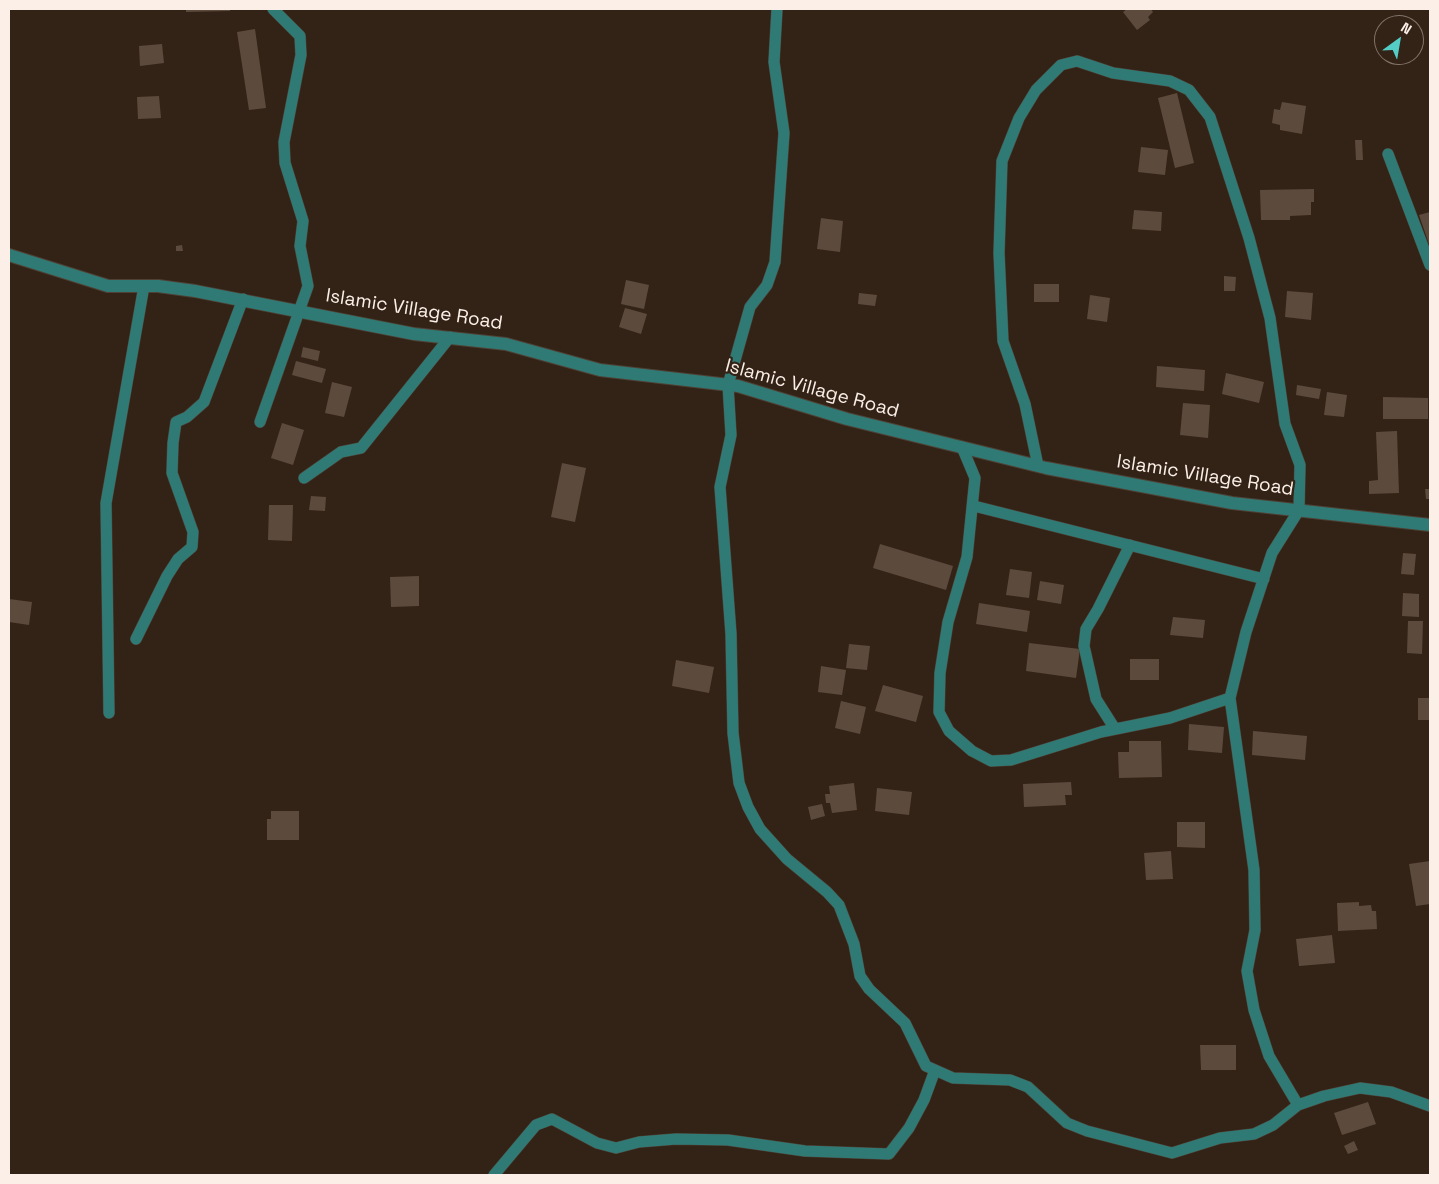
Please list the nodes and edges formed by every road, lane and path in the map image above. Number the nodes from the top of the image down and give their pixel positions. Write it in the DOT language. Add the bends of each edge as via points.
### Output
graph roads {
  1 [pos="273,9"];
  2 [pos="777,9"];
  3 [pos="1388,154"];
  4 [pos="9,255"];
  5 [pos="1430,265"];
  6 [pos="144,286"];
  7 [pos="243,299"];
  8 [pos="298,310"];
  9 [pos="450,337"];
  10 [pos="728,385"];
  11 [pos="260,422"];
  12 [pos="962,447"];
  13 [pos="1038,466"];
  14 [pos="304,478"];
  15 [pos="974,506"];
  16 [pos="1299,510"];
  17 [pos="1430,525"];
  18 [pos="1130,545"];
  19 [pos="1264,579"];
  20 [pos="136,639"];
  21 [pos="1230,698"];
  22 [pos="109,713"];
  23 [pos="1115,729"];
  24 [pos="935,1070"];
  25 [pos="1298,1105"];
  26 [pos="1430,1106"];
  27 [pos="494,1175"];
  1 -- 8 [label="street" via="300,36 301,55 284,142 285,164 303,221 300,246 308,286"];
  2 -- 10 [label="street" via="774,62 784,133 775,262 767,285 750,307"];
  3 -- 5 [label="street"];
  4 -- 6 [label="street, Islamic Village Road" via="108,286"];
  6 -- 7 [label="street, Islamic Village Road"];
  6 -- 22 [label="street" via="106,503"];
  7 -- 8 [label="street, Islamic Village Road"];
  7 -- 20 [label="street" via="204,402 176,422 172,473 193,532 192,547 178,559 167,576"];
  8 -- 9 [label="street, Islamic Village Road" via="414,334"];
  8 -- 11 [label="street"];
  9 -- 10 [label="street, Islamic Village Road" via="506,344 600,370"];
  9 -- 14 [label="street" via="361,448 341,452"];
  10 -- 12 [label="street, Islamic Village Road"];
  10 -- 24 [label="street" via="732,435 720,487 732,644 733,733 739,783 760,829 787,859 838,905 854,944 860,976 904,1022 926,1066"];
  12 -- 13 [label="street, Islamic Village Road"];
  12 -- 15 [label="street" via="975,478"];
  13 -- 16 [label="street, Islamic Village Road" via="1232,502"];
  13 -- 16 [label="street" via="1025,404 1003,341 999,253 1002,161 1019,118 1036,90 1061,65 1077,61 1113,73 1170,81 1189,90 1210,117 1250,238 1270,318 1286,424 1300,464"];
  15 -- 18 [label="street"];
  15 -- 23 [label="street" via="968,557 948,622 940,674 939,712 949,731 972,751 991,761 1011,760"];
  16 -- 17 [label="street, Islamic Village Road"];
  16 -- 19 [label="street" via="1272,553"];
  18 -- 19 [label="street"];
  18 -- 23 [label="street" via="1086,629 1084,646 1096,699"];
  19 -- 21 [label="street" via="1246,632"];
  21 -- 23 [label="street" via="1170,718"];
  21 -- 25 [label="street" via="1254,870 1255,930 1247,971 1254,1010 1269,1056"];
  24 -- 25 [label="street" via="953,1078 1010,1080 1028,1087 1067,1123 1172,1153 1220,1138 1254,1134 1273,1125"];
  24 -- 27 [label="street" via="909,1128 889,1154 805,1151 728,1140 684,1139 639,1142 616,1148 597,1143 552,1118 536,1125"];
  25 -- 26 [label="street" via="1360,1088 1391,1092"];
}
